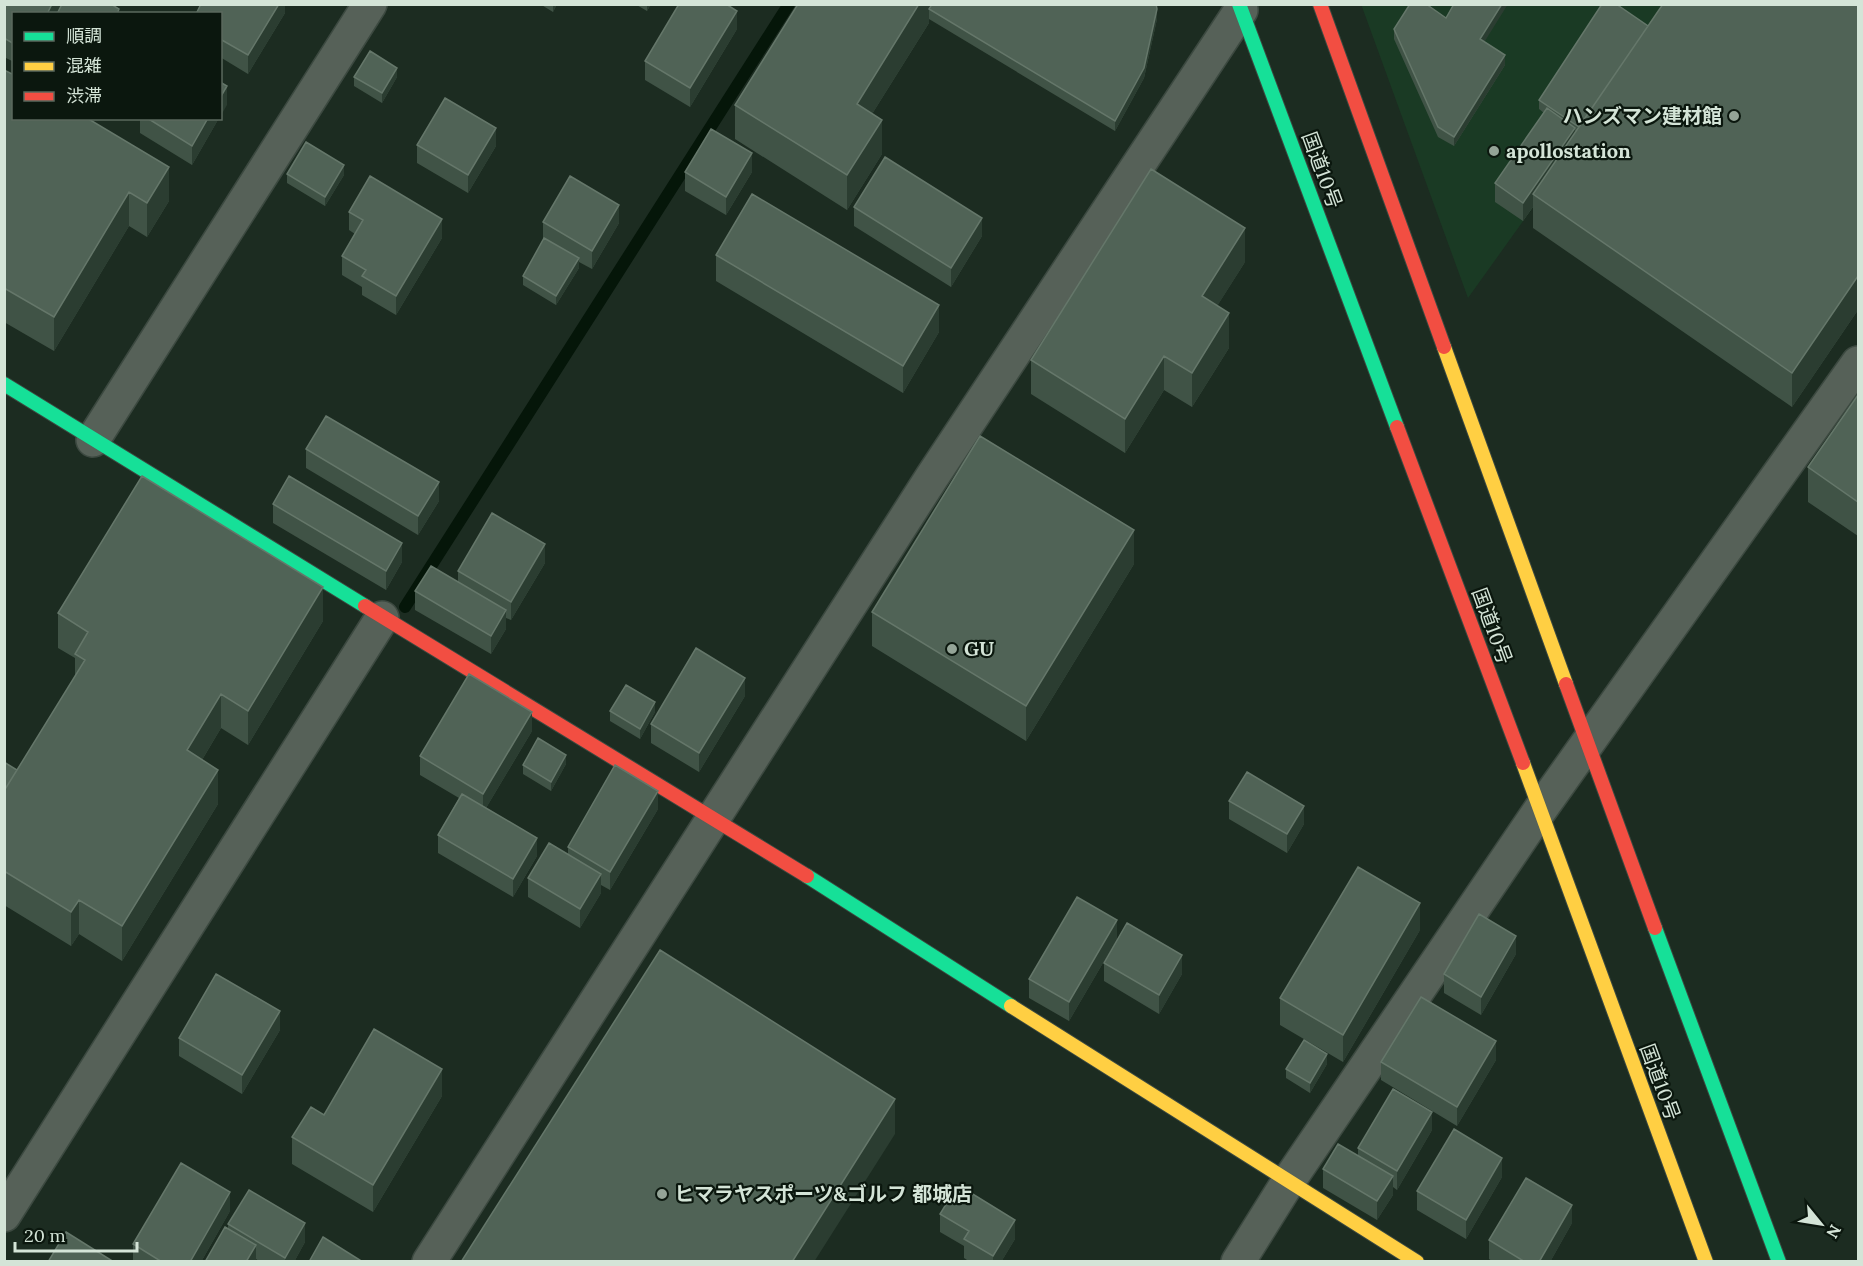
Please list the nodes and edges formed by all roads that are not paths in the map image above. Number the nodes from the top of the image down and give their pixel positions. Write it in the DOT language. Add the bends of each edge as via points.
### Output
graph roads {
  1 [pos="370,4"];
  2 [pos="1320,4"];
  3 [pos="1242,6"];
  4 [pos="1858,363"];
  5 [pos="4,384"];
  6 [pos="93,440"];
  7 [pos="382,618"];
  8 [pos="1587,744"];
  9 [pos="1540,810"];
  10 [pos="712,818"];
  11 [pos="1288,1182"];
  12 [pos="4,1215"];
  13 [pos="1779,1258"];
  14 [pos="429,1262"];
  15 [pos="1238,1262"];
  16 [pos="1417,1262"];
  17 [pos="1706,1262"];
  1 -- 6 [label="street"];
  2 -- 8 [label="main road"];
  3 -- 9 [label="main road, 国道10号"];
  3 -- 10 [label="street"];
  4 -- 8 [label="street"];
  5 -- 6 [label="main road"];
  6 -- 7 [label="main road"];
  7 -- 10 [label="main road"];
  7 -- 12 [label="street"];
  8 -- 9 [label="street"];
  8 -- 13 [label="main road"];
  9 -- 11 [label="street"];
  9 -- 17 [label="main road, 国道10号"];
  10 -- 11 [label="main road"];
  10 -- 14 [label="street"];
  11 -- 15 [label="street"];
  11 -- 16 [label="main road"];
}
